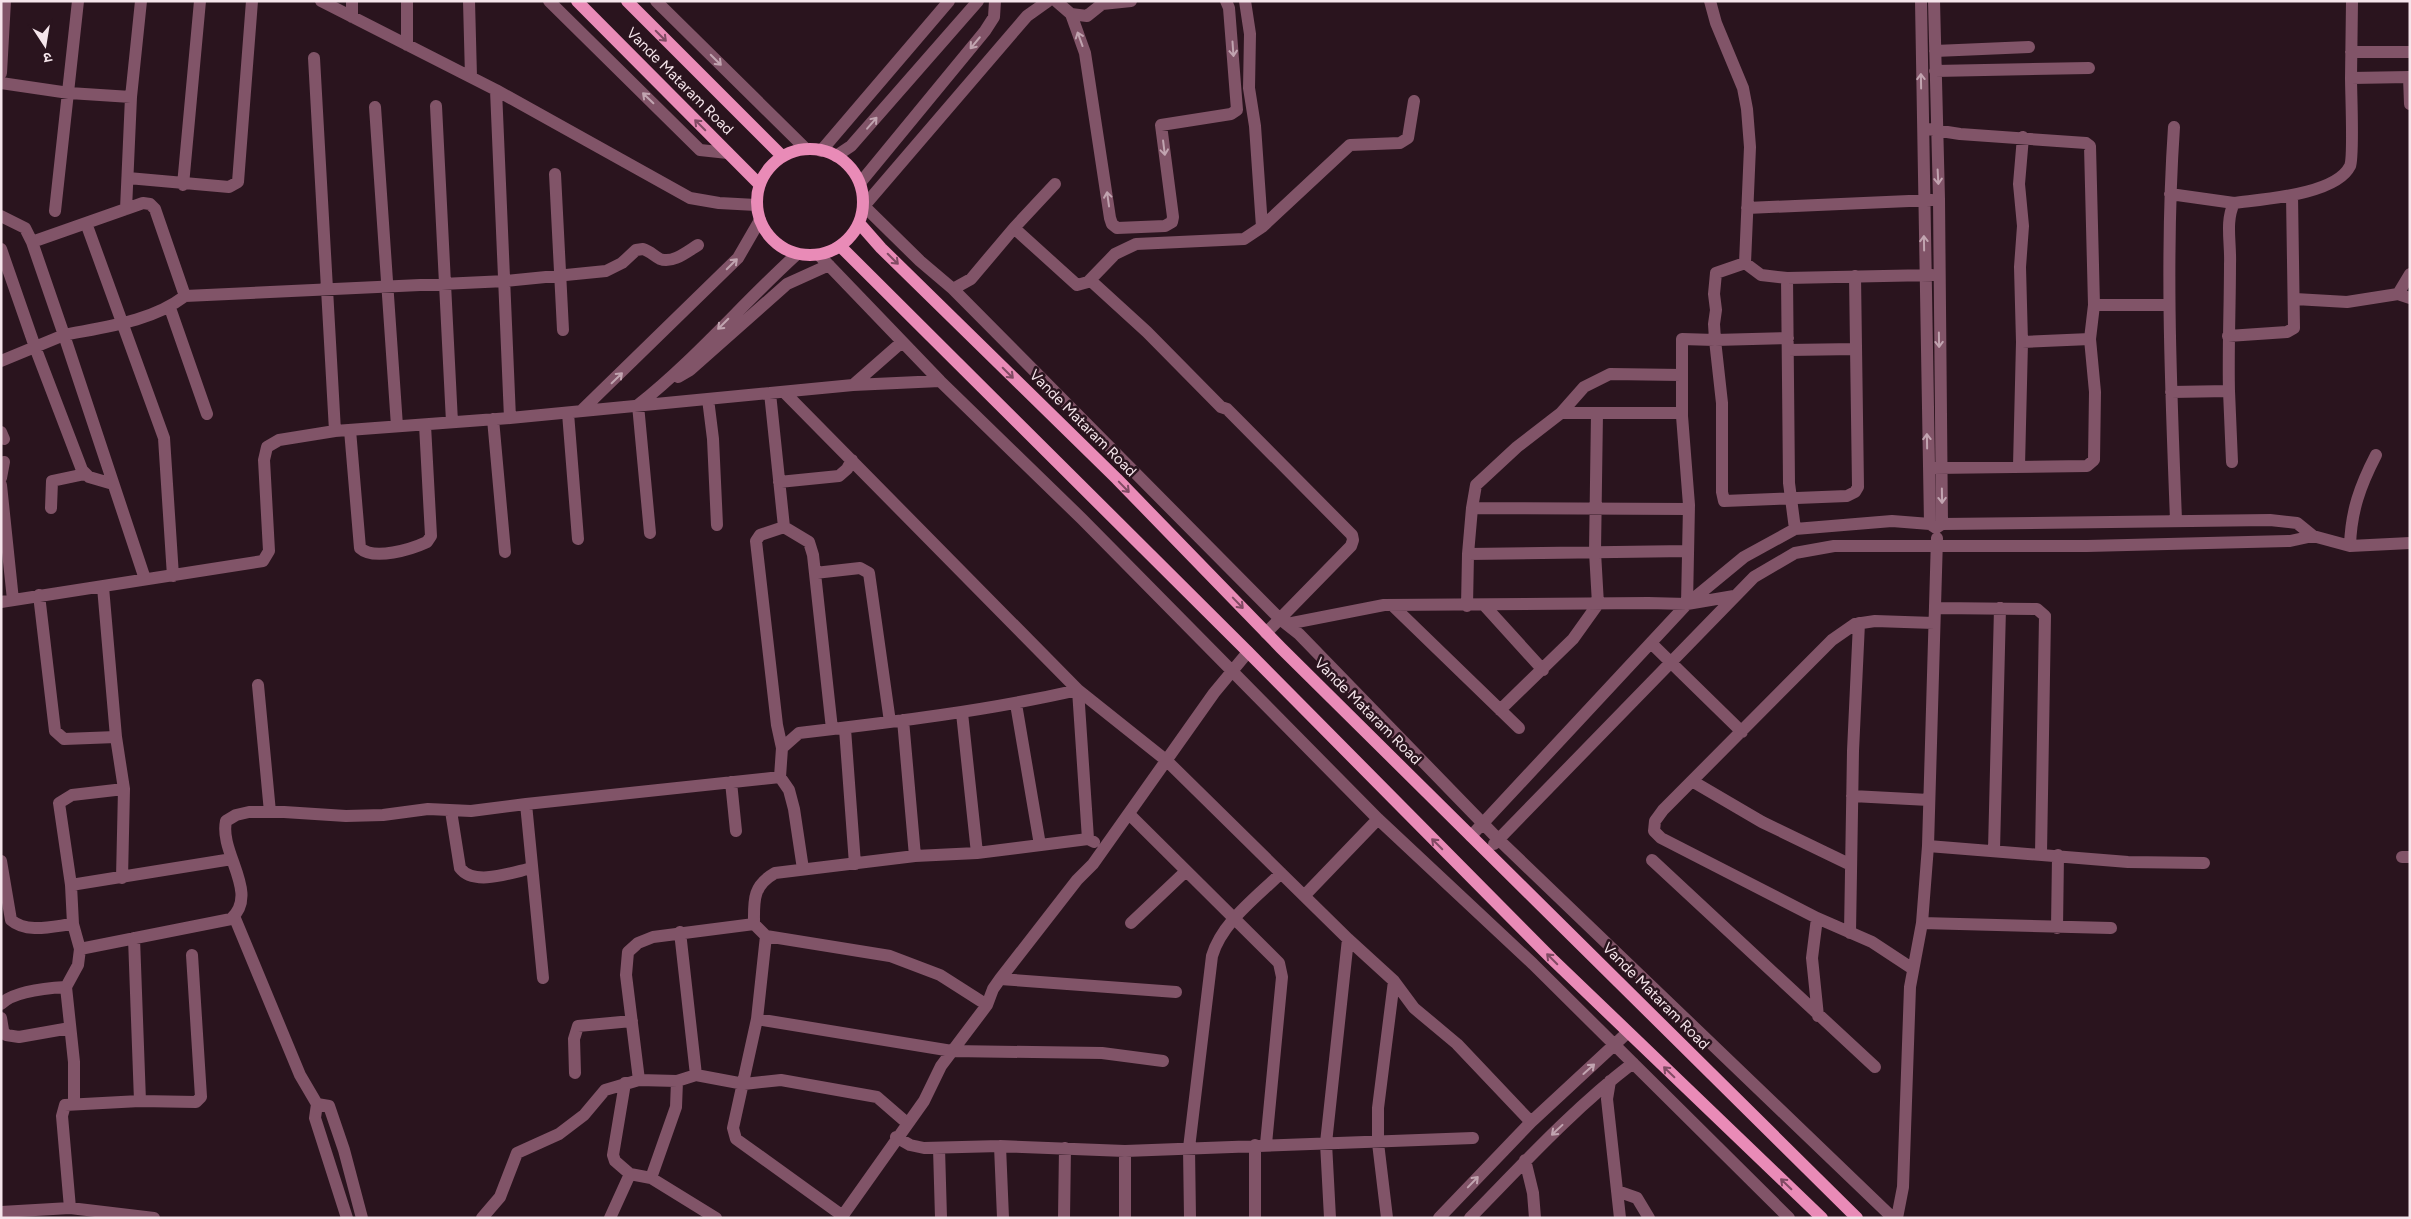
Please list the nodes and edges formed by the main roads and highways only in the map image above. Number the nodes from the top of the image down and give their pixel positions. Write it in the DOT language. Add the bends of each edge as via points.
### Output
graph roads {
  1 [pos="577,1"];
  2 [pos="627,1"];
  3 [pos="782,156"];
  4 [pos="759,184"];
  5 [pos="859,223"];
  6 [pos="840,246"];
  7 [pos="1822,1218"];
  8 [pos="1857,1218"];
  4 -- 1 [label="main road, Vande Mataram Road, one-way"];
  2 -- 3 [label="main road, Vande Mataram Road, one-way"];
  3 -- 4 [label="main road" via="768,168"];
  3 -- 5 [label="main road" via="805,148 821,150 836,156 855,172 864,206"];
  4 -- 6 [label="main road" via="756,205 760,220 776,244 797,254 819,255"];
  5 -- 6 [label="main road"];
  5 -- 8 [label="main road, Vande Mataram Road, one-way" via="1266,633"];
  7 -- 6 [label="main road, one-way" via="1627,1033"];
}
